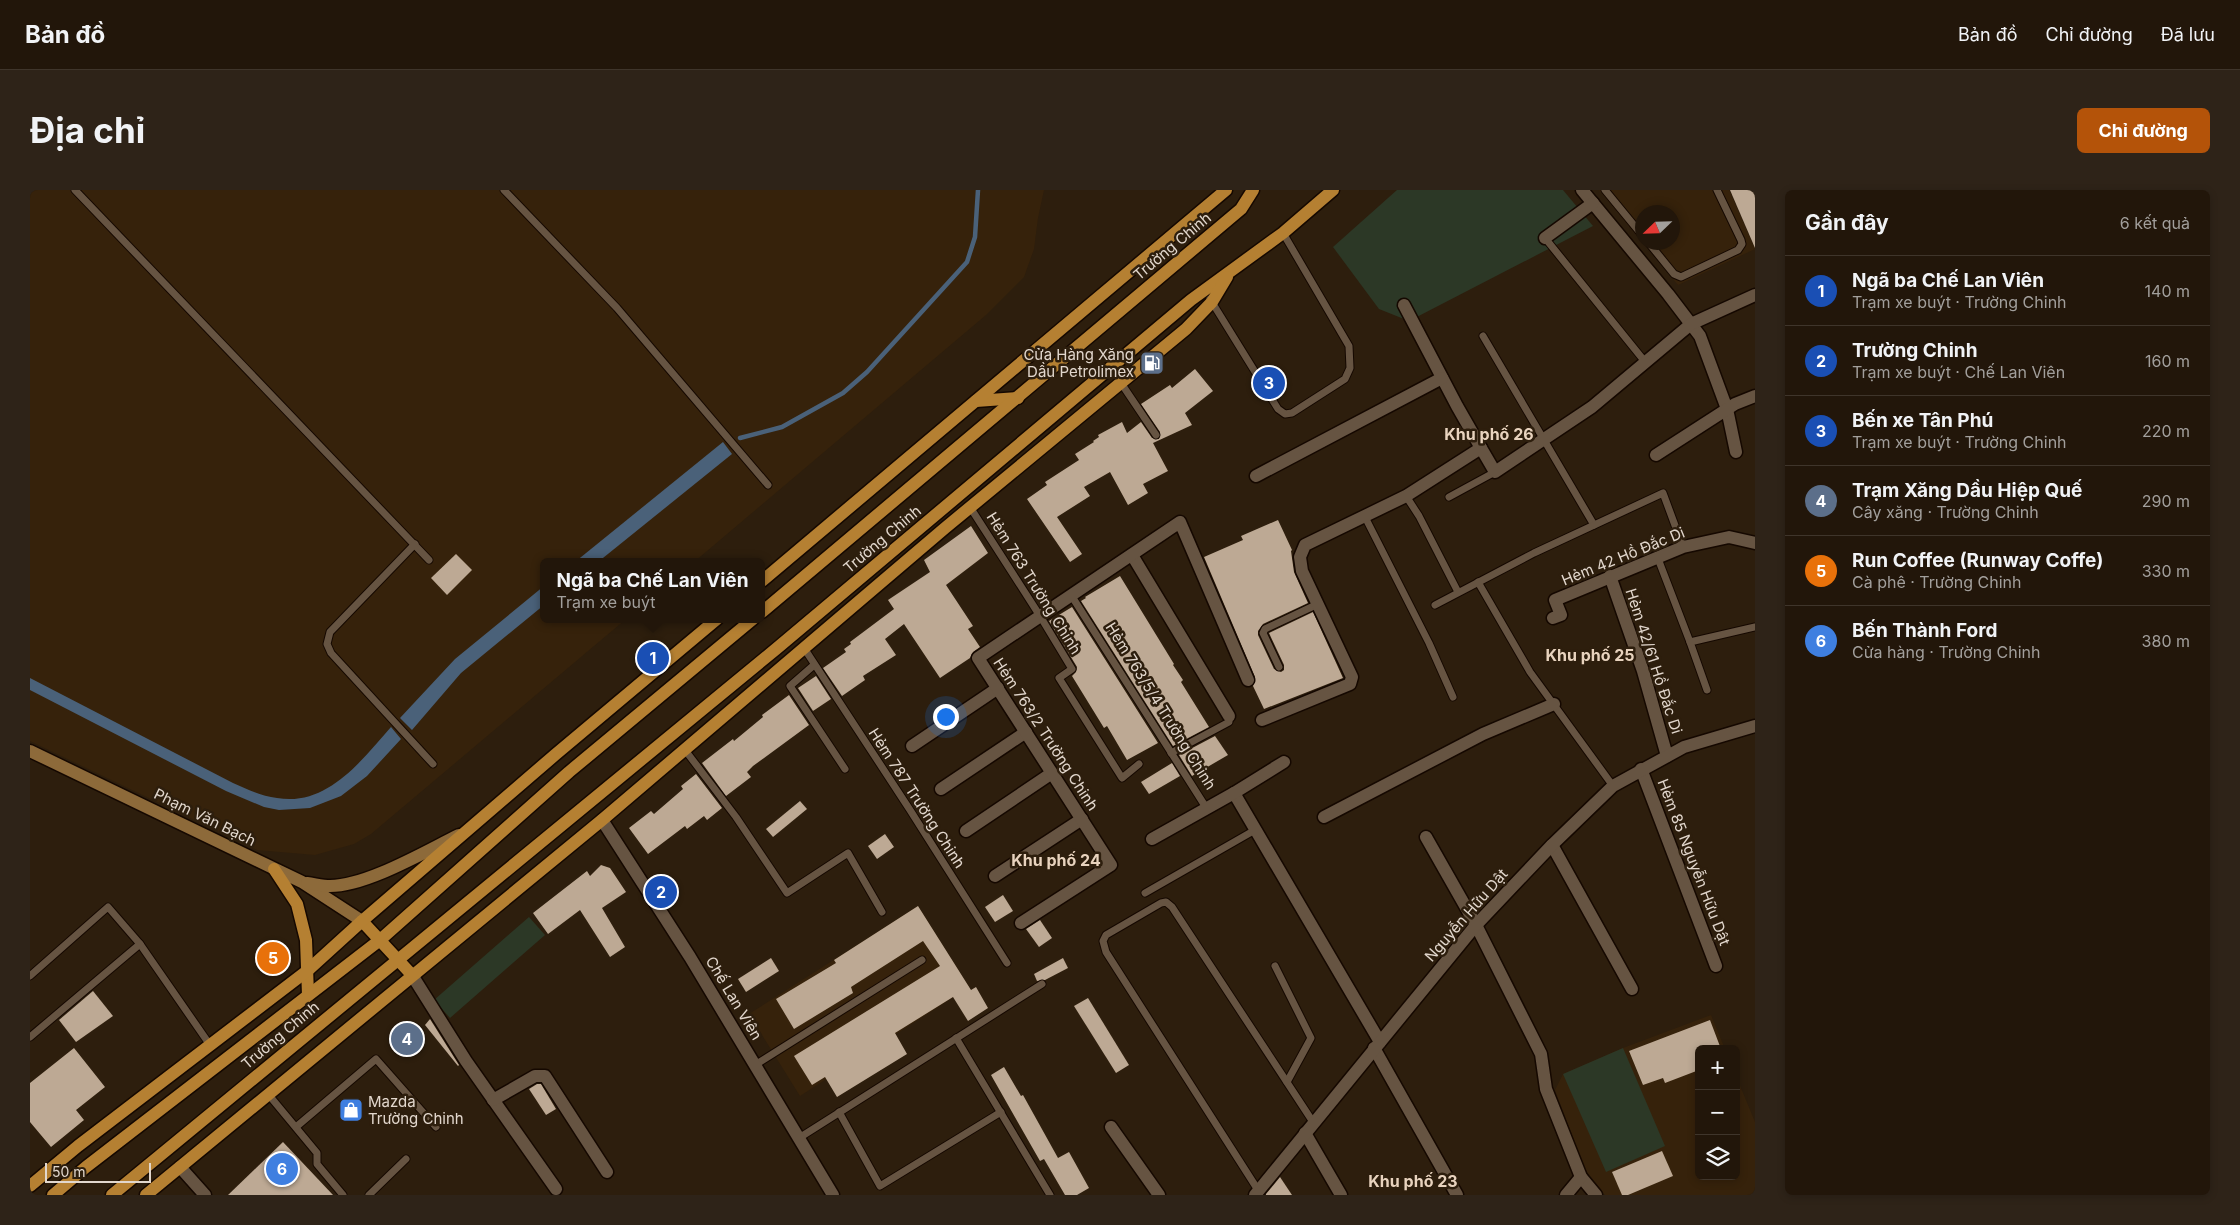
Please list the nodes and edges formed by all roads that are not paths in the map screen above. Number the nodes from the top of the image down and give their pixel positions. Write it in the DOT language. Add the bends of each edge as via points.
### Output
graph roads {
  1 [pos="75,190"];
  2 [pos="504,190"];
  3 [pos="1226,190"];
  4 [pos="1253,190"];
  5 [pos="1334,190"];
  6 [pos="1582,190"];
  7 [pos="1605,190"];
  8 [pos="1717,190"];
  9 [pos="1593,203"];
  10 [pos="1635,227"];
  11 [pos="1282,233"];
  12 [pos="1545,238"];
  13 [pos="1654,250"];
  14 [pos="1232,269"];
  15 [pos="1204,291"];
  16 [pos="1755,295"];
  17 [pos="1212,302"];
  18 [pos="1404,305"];
  19 [pos="1691,324"];
  20 [pos="1483,336"];
  21 [pos="1646,363"];
  22 [pos="1442,378"];
  23 [pos="1121,383"];
  24 [pos="1755,396"];
  25 [pos="1018,398"];
  26 [pos="976,401"];
  27 [pos="1728,410"];
  28 [pos="1156,435"];
  29 [pos="1545,440"];
  30 [pos="1481,448"];
  31 [pos="1736,452"];
  32 [pos="1656,455"];
  33 [pos="1495,472"];
  34 [pos="1256,476"];
  35 [pos="768,485"];
  36 [pos="1406,496"];
  37 [pos="1449,496"];
  38 [pos="970,507"];
  39 [pos="1365,517"];
  40 [pos="1594,525"];
  41 [pos="1755,543"];
  42 [pos="415,544"];
  43 [pos="1683,547"];
  44 [pos="1132,556"];
  45 [pos="1657,556"];
  46 [pos="429,560"];
  47 [pos="1610,576"];
  48 [pos="765,578"];
  49 [pos="1478,582"];
  50 [pos="1458,592"];
  51 [pos="1072,596"];
  52 [pos="1318,604"];
  53 [pos="1435,605"];
  54 [pos="765,609"];
  55 [pos="1040,616"];
  56 [pos="1553,618"];
  57 [pos="711,623"];
  58 [pos="748,623"];
  59 [pos="1755,627"];
  60 [pos="1690,642"];
  61 [pos="804,648"];
  62 [pos="814,665"];
  63 [pos="1279,667"];
  64 [pos="1248,680"];
  65 [pos="998,688"];
  66 [pos="1707,690"];
  67 [pos="1453,696"];
  68 [pos="1554,704"];
  69 [pos="1229,716"];
  70 [pos="1262,720"];
  71 [pos="1755,726"];
  72 [pos="1026,732"];
  73 [pos="912,746"];
  74 [pos="685,750"];
  75 [pos="30,751"];
  76 [pos="1171,753"];
  77 [pos="1667,756"];
  78 [pos="1284,762"];
  79 [pos="432,764"];
  80 [pos="1139,764"];
  81 [pos="845,769"];
  82 [pos="1641,769"];
  83 [pos="1052,773"];
  84 [pos="1613,786"];
  85 [pos="941,789"];
  86 [pos="1234,793"];
  87 [pos="1207,809"];
  88 [pos="1324,817"];
  89 [pos="1082,819"];
  90 [pos="602,820"];
  91 [pos="1255,830"];
  92 [pos="966,831"];
  93 [pos="466,832"];
  94 [pos="1426,837"];
  95 [pos="1152,839"];
  96 [pos="1552,845"];
  97 [pos="274,869"];
  98 [pos="995,876"];
  99 [pos="302,882"];
  100 [pos="1145,893"];
  101 [pos="882,912"];
  102 [pos="362,921"];
  103 [pos="1021,923"];
  104 [pos="1476,926"];
  105 [pos="380,940"];
  106 [pos="140,944"];
  107 [pos="398,960"];
  108 [pos="922,960"];
  109 [pos="1007,963"];
  110 [pos="1275,966"];
  111 [pos="1716,966"];
  112 [pos="307,971"];
  113 [pos="412,975"];
  114 [pos="30,976"];
  115 [pos="1042,984"];
  116 [pos="1632,989"];
  117 [pos="308,996"];
  118 [pos="30,1037"];
  119 [pos="956,1038"];
  120 [pos="210,1045"];
  121 [pos="1377,1045"];
  122 [pos="755,1065"];
  123 [pos="1287,1082"];
  124 [pos="268,1094"];
  125 [pos="493,1100"];
  126 [pos="840,1112"];
  127 [pos="1001,1112"];
  128 [pos="1314,1122"];
  129 [pos="436,1127"];
  130 [pos="1111,1127"];
  131 [pos="296,1128"];
  132 [pos="1305,1133"];
  133 [pos="799,1138"];
  134 [pos="406,1159"];
  135 [pos="180,1167"];
  136 [pos="607,1172"];
  137 [pos="1581,1177"];
  138 [pos="30,1186"];
  139 [pos="556,1188"];
  140 [pos="1257,1193"];
  141 [pos="54,1195"];
  142 [pos="112,1195"];
  143 [pos="146,1195"];
  144 [pos="205,1195"];
  145 [pos="342,1195"];
  146 [pos="369,1195"];
  147 [pos="833,1195"];
  148 [pos="1050,1195"];
  149 [pos="1159,1195"];
  150 [pos="1341,1195"];
  151 [pos="1457,1195"];
  152 [pos="1566,1195"];
  153 [pos="1596,1195"];
  1 -- 42 [label="lane"];
  2 -- 35 [label="lane" via="617,308"];
  3 -- 26 [label="main road, Trường Chinh"];
  4 -- 25 [label="main road, Trường Chinh" via="1241,209"];
  5 -- 11 [label="main road, Trường Chinh"];
  6 -- 9 [label="street"];
  7 -- 10 [label="lane"];
  8 -- 13 [label="lane" via="1741,240 1738,250 1681,277 1674,274"];
  9 -- 12 [label="street"];
  9 -- 19 [label="street"];
  11 -- 14 [label="main road, Trường Chinh"];
  11 -- 17 [label="lane" via="1350,346 1350,368 1345,379 1292,413 1285,414 1278,409"];
  12 -- 21 [label="lane"];
  14 -- 15 [label="main road, Trường Chinh"];
  14 -- 17 [label="main road, Trường Chinh"];
  15 -- 17 [label="lane"];
  15 -- 107 [label="main road, Trường Chinh"];
  16 -- 19 [label="street"];
  17 -- 23 [label="main road, Trường Chinh" via="1186,329"];
  18 -- 22 [label="street"];
  19 -- 21 [label="street"];
  19 -- 27 [label="street" via="1700,336"];
  20 -- 29 [label="lane"];
  21 -- 29 [label="street"];
  22 -- 30 [label="street"];
  22 -- 34 [label="street"];
  23 -- 28 [label="lane"];
  23 -- 38 [label="main road, Trường Chinh"];
  24 -- 27 [label="street"];
  25 -- 26 [label="main road"];
  25 -- 54 [label="main road, Trường Chinh"];
  26 -- 48 [label="main road, Trường Chinh"];
  27 -- 31 [label="street"];
  27 -- 32 [label="street"];
  29 -- 33 [label="street"];
  29 -- 40 [label="lane"];
  30 -- 33 [label="street"];
  30 -- 36 [label="street"];
  33 -- 37 [label="lane"];
  36 -- 39 [label="street"];
  36 -- 50 [label="lane"];
  38 -- 55 [label="lane, Hẻm 763 Trường Chinh"];
  38 -- 61 [label="main road, Trường Chinh"];
  39 -- 52 [label="street" via="1305,546 1300,557 1302,571"];
  39 -- 67 [label="lane" via="1430,643"];
  40 -- 43 [label="lane" via="1663,493"];
  40 -- 49 [label="lane"];
  41 -- 43 [label="street, Hẻm 42 Hồ Đắc Di" via="1729,537"];
  42 -- 46 [label="lane"];
  42 -- 79 [label="lane" via="330,632 327,644 331,653"];
  43 -- 45 [label="street, Hẻm 42 Hồ Đắc Di"];
  44 -- 51 [label="street"];
  44 -- 64 [label="street" via="1180,522"];
  44 -- 69 [label="street"];
  45 -- 47 [label="street, Hẻm 42 Hồ Đắc Di"];
  45 -- 60 [label="lane"];
  47 -- 56 [label="street, Hẻm 42 Hồ Đắc Di" via="1555,600 1561,615"];
  47 -- 77 [label="street, Hẻm 42/61 Hồ Đắc Di" via="1643,671"];
  49 -- 50 [label="lane"];
  49 -- 68 [label="lane" via="1530,672"];
  50 -- 53 [label="lane"];
  51 -- 55 [label="street"];
  51 -- 76 [label="lane, Hẻm 763/5/4 Trường Chinh"];
  52 -- 63 [label="lane" via="1265,629 1263,633"];
  52 -- 70 [label="street" via="1352,677 1350,684"];
  55 -- 65 [label="street, Hẻm 763/2 Trường Chinh" via="978,658"];
  55 -- 80 [label="lane, Hẻm 763 Trường Chinh" via="1072,669 1059,678 1122,778"];
  57 -- 93 [label="main road"];
  58 -- 105 [label="main road, Trường Chinh" via="569,772"];
  59 -- 60 [label="lane"];
  60 -- 66 [label="lane"];
  61 -- 62 [label="lane, Hẻm 787 Trường Chinh"];
  61 -- 74 [label="main road, Trường Chinh"];
  62 -- 81 [label="lane" via="790,686"];
  62 -- 109 [label="lane, Hẻm 787 Trường Chinh"];
  65 -- 72 [label="street, Hẻm 763/2 Trường Chinh"];
  65 -- 73 [label="street"];
  68 -- 84 [label="lane"];
  68 -- 88 [label="street" via="1483,734"];
  69 -- 76 [label="lane" via="1229,722"];
  71 -- 77 [label="street, Nguyễn Hữu Dật" via="1684,747"];
  72 -- 83 [label="street, Hẻm 763/2 Trường Chinh"];
  72 -- 85 [label="street"];
  74 -- 90 [label="main road, Trường Chinh"];
  74 -- 101 [label="lane" via="736,817 787,893 848,853"];
  75 -- 97 [label="street, Phạm Văn Bạch"];
  76 -- 87 [label="lane, Hẻm 763/5/4 Trường Chinh"];
  77 -- 82 [label="street, Nguyễn Hữu Dật"];
  78 -- 86 [label="street, Hẻm 763/5/4 Trường Chinh"];
  82 -- 84 [label="street, Nguyễn Hữu Dật"];
  82 -- 111 [label="street, Hẻm 85 Nguyễn Hữu Dật"];
  83 -- 89 [label="street, Hẻm 763/2 Trường Chinh"];
  83 -- 92 [label="street"];
  84 -- 96 [label="street, Nguyễn Hữu Dật"];
  86 -- 87 [label="street, Hẻm 763/5/4 Trường Chinh"];
  86 -- 91 [label="street"];
  87 -- 95 [label="street"];
  89 -- 98 [label="street"];
  89 -- 103 [label="street, Hẻm 763/2 Trường Chinh" via="1111,865"];
  90 -- 113 [label="main road, Trường Chinh"];
  90 -- 122 [label="street, Chế Lan Viên"];
  91 -- 100 [label="lane"];
  91 -- 121 [label="street"];
  93 -- 99 [label="street" via="386,871 353,883 331,886"];
  93 -- 102 [label="main road"];
  94 -- 104 [label="street"];
  96 -- 104 [label="street, Nguyễn Hữu Dật"];
  96 -- 116 [label="street"];
  97 -- 99 [label="street, Phạm Văn Bạch"];
  97 -- 112 [label="main road" via="297,904 306,940"];
  99 -- 102 [label="street, Phạm Văn Bạch"];
  102 -- 105 [label="main road"];
  102 -- 112 [label="main road"];
  104 -- 121 [label="street, Nguyễn Hữu Dật"];
  104 -- 137 [label="street" via="1541,1054 1546,1089"];
  105 -- 107 [label="main road"];
  105 -- 117 [label="main road, Trường Chinh"];
  106 -- 114 [label="lane" via="108,908"];
  106 -- 118 [label="lane"];
  106 -- 120 [label="lane"];
  107 -- 113 [label="main road"];
  107 -- 142 [label="main road, Trường Chinh"];
  108 -- 122 [label="lane"];
  110 -- 123 [label="lane" via="1311,1038"];
  112 -- 117 [label="main road"];
  112 -- 120 [label="main road"];
  113 -- 124 [label="main road, Trường Chinh"];
  113 -- 125 [label="street"];
  115 -- 119 [label="lane"];
  117 -- 141 [label="main road, Trường Chinh"];
  119 -- 126 [label="lane"];
  119 -- 127 [label="lane"];
  120 -- 138 [label="main road"];
  121 -- 128 [label="street, Nguyễn Hữu Dật"];
  121 -- 151 [label="street"];
  122 -- 133 [label="street, Chế Lan Viên"];
  123 -- 128 [label="lane"];
  123 -- 140 [label="lane" via="1166,902 1106,935 1103,941 1106,952"];
  124 -- 131 [label="lane"];
  124 -- 135 [label="main road, Trường Chinh"];
  125 -- 136 [label="street" via="535,1076 545,1076"];
  125 -- 139 [label="street"];
  126 -- 127 [label="lane" via="880,1186"];
  126 -- 133 [label="lane"];
  127 -- 148 [label="lane"];
  128 -- 132 [label="street, Nguyễn Hữu Dật"];
  129 -- 131 [label="lane" via="376,1059"];
  130 -- 149 [label="street"];
  131 -- 145 [label="lane" via="317,1153 317,1164"];
  132 -- 140 [label="street, Nguyễn Hữu Dật"];
  132 -- 150 [label="street"];
  133 -- 147 [label="street, Chế Lan Viên"];
  134 -- 146 [label="lane"];
  135 -- 143 [label="main road, Trường Chinh"];
  135 -- 144 [label="street"];
  137 -- 152 [label="street"];
  137 -- 153 [label="street"];
}
